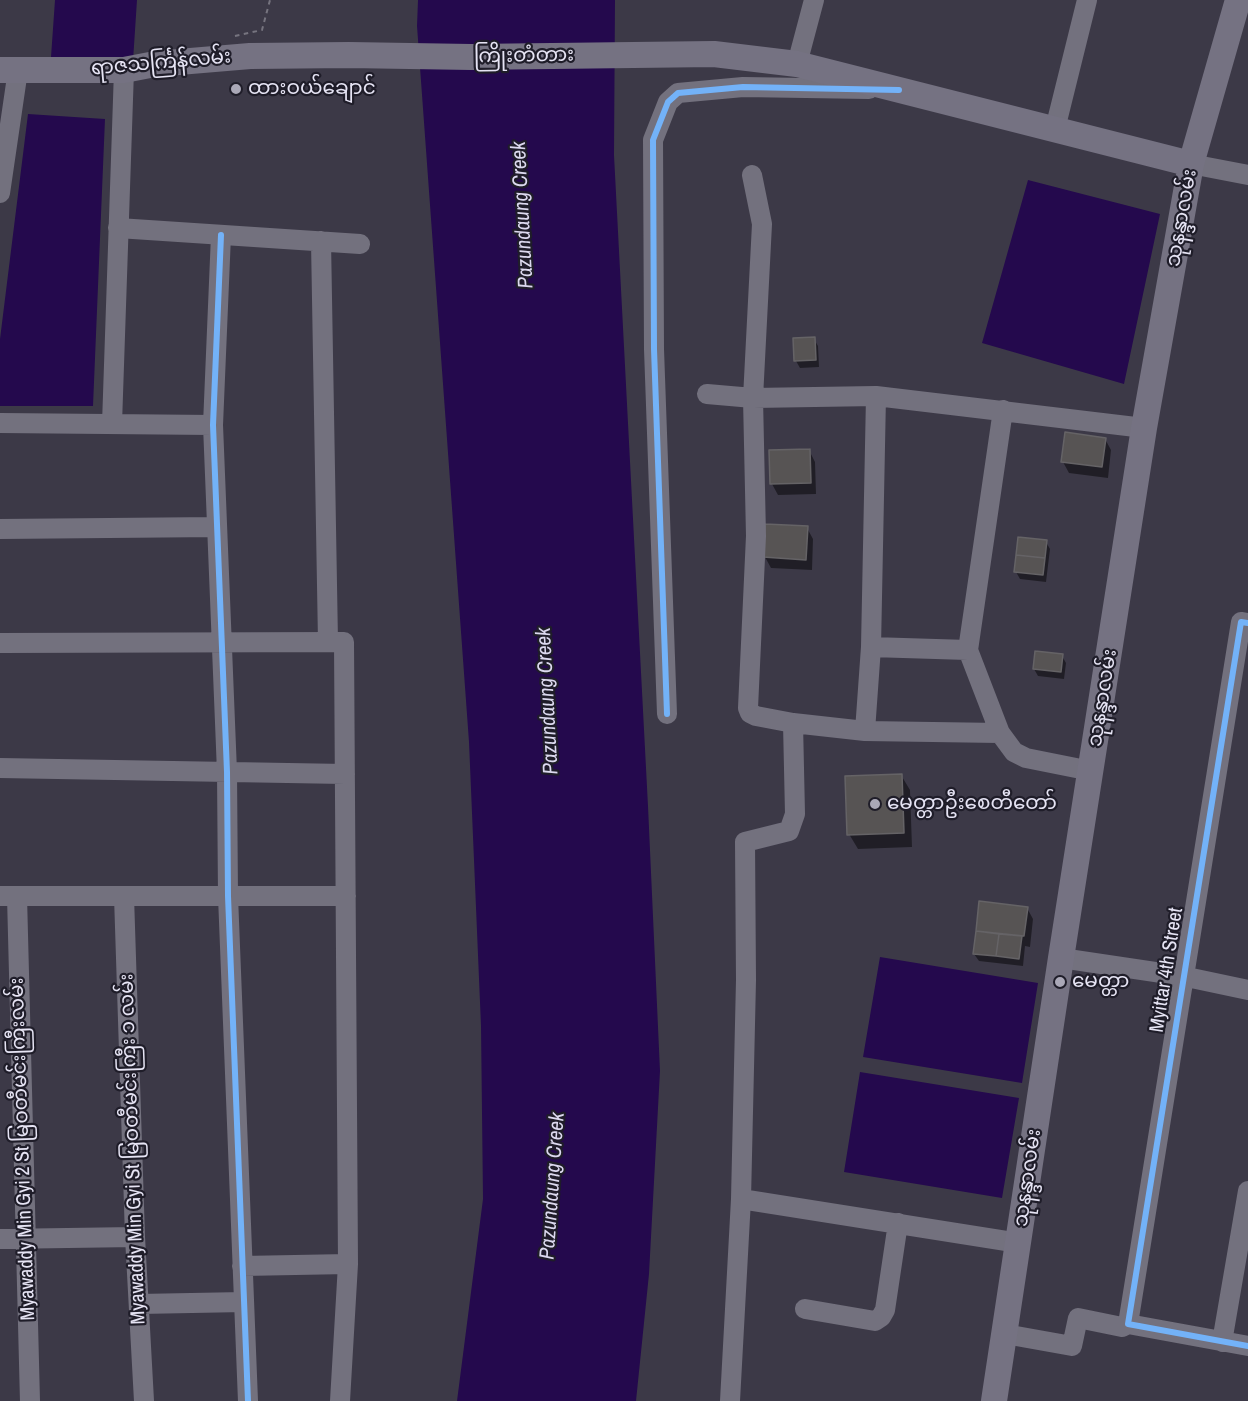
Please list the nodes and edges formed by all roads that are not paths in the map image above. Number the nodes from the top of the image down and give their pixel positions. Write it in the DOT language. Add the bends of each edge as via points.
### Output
graph roads {
  1 [pos="814,0"];
  2 [pos="1087,0"];
  3 [pos="1238,0"];
  4 [pos="250,56"];
  5 [pos="793,64"];
  6 [pos="9,70"];
  7 [pos="124,70"];
  8 [pos="899,90"];
  9 [pos="1055,129"];
  10 [pos="1191,164"];
  11 [pos="752,175"];
  12 [pos="1248,175"];
  13 [pos="0,193"];
  14 [pos="118,228"];
  15 [pos="221,235"];
  16 [pos="321,241"];
  17 [pos="360,244"];
  18 [pos="707,394"];
  19 [pos="876,396"];
  20 [pos="753,398"];
  21 [pos="1003,410"];
  22 [pos="0,423"];
  23 [pos="112,424"];
  24 [pos="213,425"];
  25 [pos="1144,428"];
  26 [pos="217,527"];
  27 [pos="0,530"];
  28 [pos="1244,622"];
  29 [pos="222,642"];
  30 [pos="336,642"];
  31 [pos="0,643"];
  32 [pos="871,647"];
  33 [pos="968,650"];
  34 [pos="667,714"];
  35 [pos="793,723"];
  36 [pos="865,730"];
  37 [pos="999,733"];
  38 [pos="0,768"];
  39 [pos="1091,771"];
  40 [pos="227,772"];
  41 [pos="345,774"];
  42 [pos="8,896"];
  43 [pos="124,896"];
  44 [pos="228,896"];
  45 [pos="346,896"];
  46 [pos="1061,958"];
  47 [pos="1182,976"];
  48 [pos="1248,990"];
  49 [pos="1248,1191"];
  50 [pos="741,1199"];
  51 [pos="898,1223"];
  52 [pos="135,1238"];
  53 [pos="0,1239"];
  54 [pos="26,1239"];
  55 [pos="1018,1243"];
  56 [pos="348,1264"];
  57 [pos="242,1266"];
  58 [pos="244,1302"];
  59 [pos="138,1304"];
  60 [pos="805,1309"];
  61 [pos="1128,1324"];
  62 [pos="1005,1334"];
  63 [pos="1222,1342"];
  64 [pos="1248,1346"];
  65 [pos="30,1401"];
  66 [pos="144,1401"];
  67 [pos="248,1401"];
  68 [pos="340,1401"];
  69 [pos="730,1401"];
  70 [pos="994,1401"];
  1 -- 5 [label="street"];
  2 -- 9 [label="street"];
  3 -- 10 [label="main road, သုနန္ဒာလမ်း"];
  4 -- 5 [label="main road, ကြိုးတံတား" via="714,54"];
  4 -- 7 [label="main road, ရာဇသင်္ကြန်လမ်း"];
  5 -- 8 [label="main road, ကြိုးတံတား"];
  6 -- 7 [label="main road, ရာဇသင်္ကြန်လမ်း"];
  6 -- 13 [label="street"];
  7 -- 14 [label="street"];
  8 -- 9 [label="main road, ကြိုးတံတား"];
  8 -- 34 [label="street" via="743,87 678,93 668,102 653,141 654,349"];
  9 -- 10 [label="main road, ကြိုးတံတား"];
  10 -- 12 [label="street"];
  10 -- 25 [label="main road, သုနန္ဒာလမ်း"];
  11 -- 20 [label="street" via="762,224"];
  14 -- 15 [label="street"];
  14 -- 23 [label="street"];
  15 -- 16 [label="street"];
  15 -- 24 [label="street"];
  16 -- 17 [label="street"];
  16 -- 30 [label="street"];
  18 -- 20 [label="street"];
  19 -- 20 [label="street"];
  19 -- 21 [label="street"];
  19 -- 32 [label="street"];
  20 -- 35 [label="street" via="756,536 748,708 756,716"];
  21 -- 25 [label="street"];
  21 -- 33 [label="street"];
  22 -- 23 [label="street"];
  23 -- 24 [label="street"];
  24 -- 26 [label="street"];
  25 -- 39 [label="main road, သုနန္ဒာလမ်း"];
  26 -- 27 [label="street"];
  26 -- 29 [label="street"];
  28 -- 47 [label="street, Myittar 4th Street"];
  29 -- 30 [label="street"];
  29 -- 31 [label="street"];
  29 -- 40 [label="street"];
  30 -- 41 [label="street"];
  32 -- 33 [label="street"];
  32 -- 36 [label="street"];
  33 -- 37 [label="street"];
  35 -- 36 [label="street"];
  35 -- 50 [label="street" via="795,814 789,831 745,842"];
  36 -- 37 [label="street"];
  37 -- 39 [label="street" via="1020,756"];
  38 -- 40 [label="street"];
  39 -- 46 [label="main road, သုနန္ဒာလမ်း"];
  40 -- 41 [label="street"];
  40 -- 44 [label="street"];
  41 -- 45 [label="street"];
  42 -- 43 [label="street"];
  42 -- 54 [label="street, Myawaddy Min Gyi 2 St မြဝတီမင်းကြီးလမ်း"];
  43 -- 44 [label="street"];
  43 -- 52 [label="street, Myawaddy Min Gyi St မြဝတီမင်းကြီး ၁ လမ်း"];
  44 -- 45 [label="street"];
  44 -- 57 [label="street"];
  45 -- 56 [label="street"];
  46 -- 47 [label="street"];
  46 -- 55 [label="main road, သုနန္ဒာလမ်း"];
  47 -- 48 [label="street"];
  47 -- 61 [label="street, Myittar 4th Street"];
  49 -- 63 [label="street"];
  50 -- 51 [label="street"];
  50 -- 69 [label="street"];
  51 -- 55 [label="street"];
  51 -- 60 [label="street" via="881,1317 875,1321"];
  52 -- 54 [label="street"];
  52 -- 59 [label="street, Myawaddy Min Gyi St မြဝတီမင်းကြီး ၁ လမ်း"];
  53 -- 54 [label="street"];
  54 -- 65 [label="street, Myawaddy Min Gyi 2 St မြဝတီမင်းကြီးလမ်း"];
  55 -- 62 [label="main road, သုနန္ဒာလမ်း"];
  56 -- 57 [label="street"];
  56 -- 68 [label="street"];
  57 -- 58 [label="street"];
  58 -- 59 [label="street"];
  58 -- 67 [label="street"];
  59 -- 66 [label="street, Myawaddy Min Gyi St မြဝတီမင်းကြီး ၁ လမ်း"];
  61 -- 62 [label="street" via="1122,1327 1078,1318 1071,1346"];
  61 -- 63 [label="street"];
  62 -- 70 [label="main road, သုနန္ဒာလမ်း"];
  63 -- 64 [label="street"];
}
